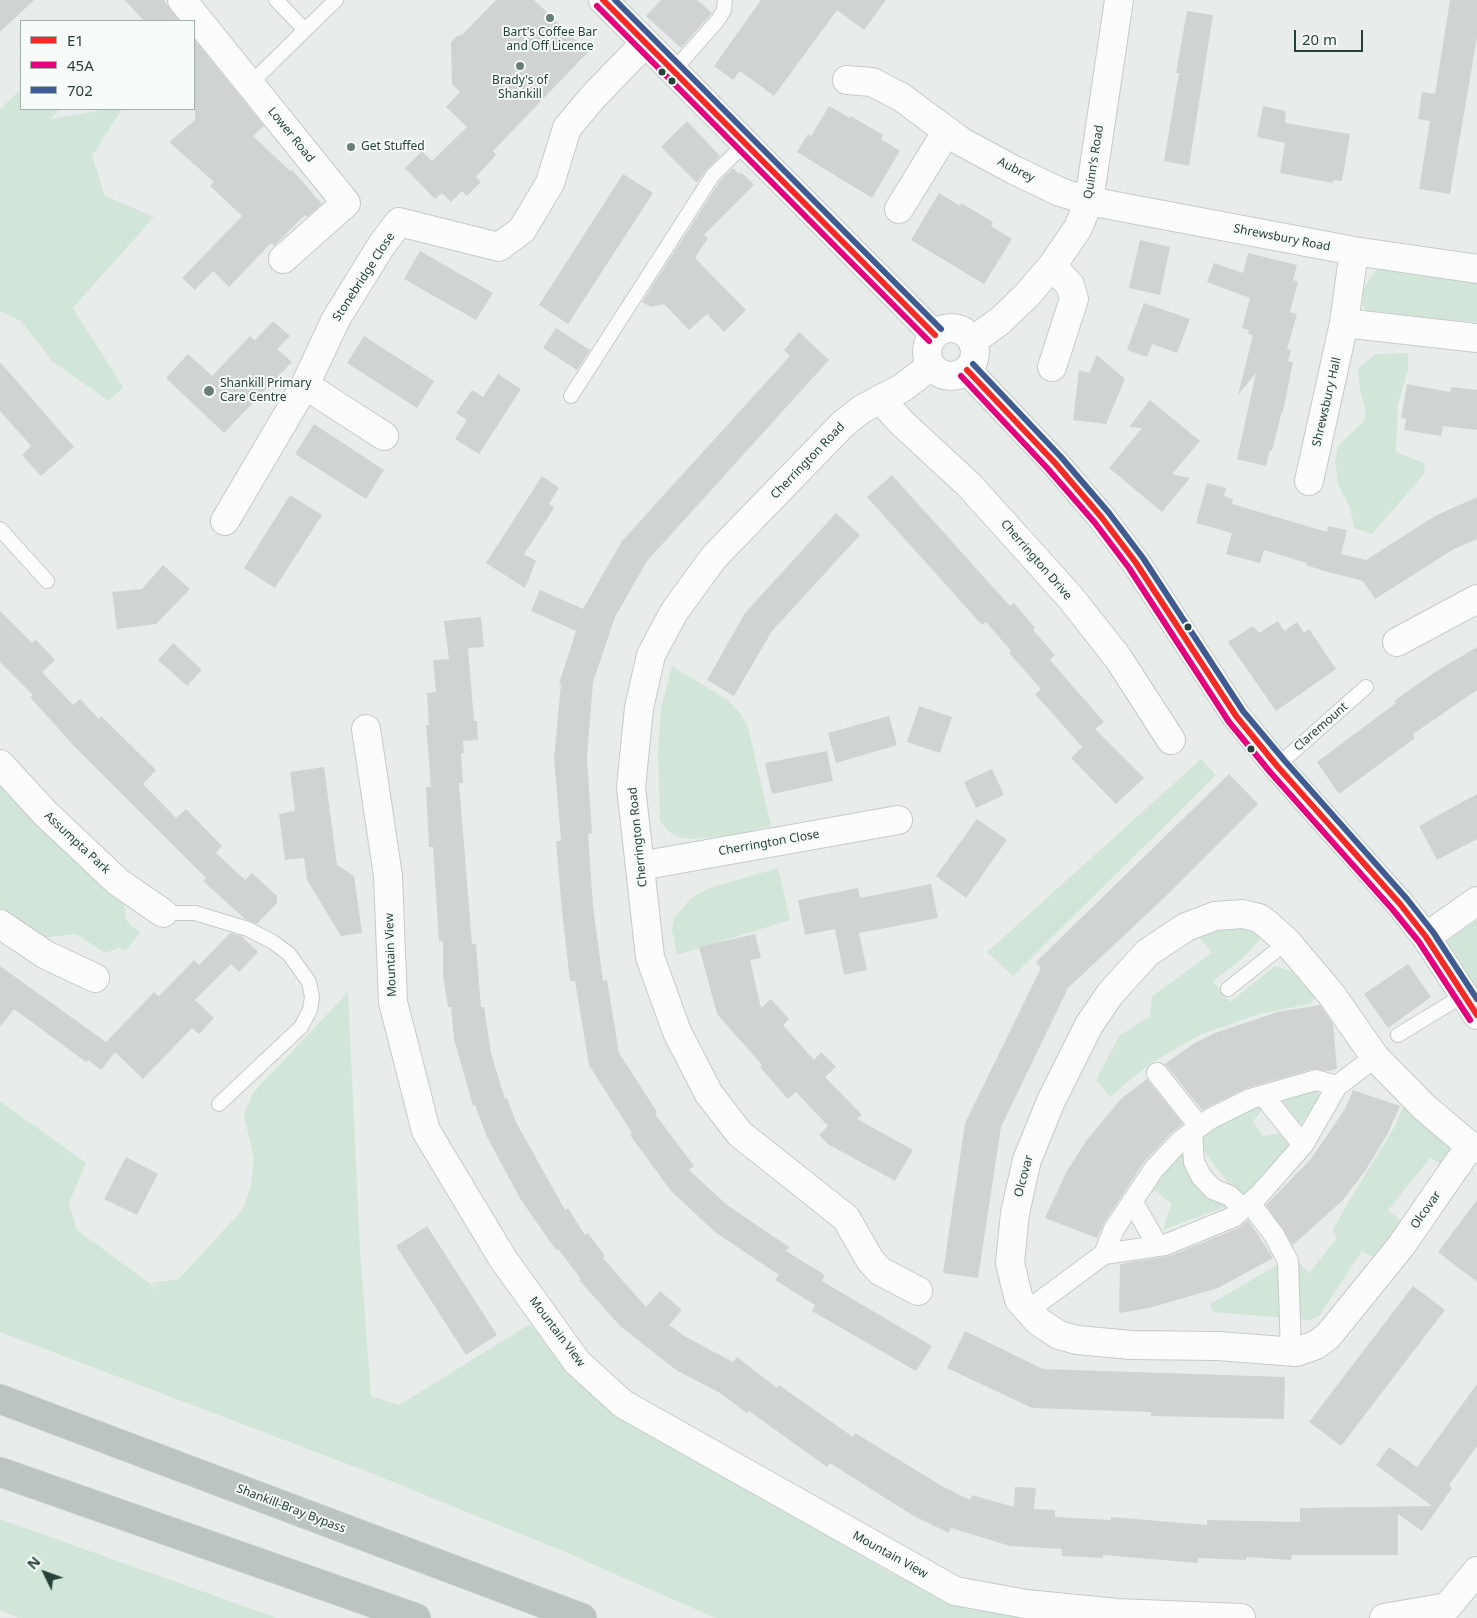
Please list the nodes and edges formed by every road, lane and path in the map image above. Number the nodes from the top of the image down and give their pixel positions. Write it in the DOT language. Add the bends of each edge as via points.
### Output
graph roads {
  1 [pos="182,0"];
  2 [pos="276,0"];
  3 [pos="336,0"];
  4 [pos="603,0"];
  5 [pos="725,0"];
  6 [pos="1119,0"];
  7 [pos="305,30"];
  8 [pos="645,43"];
  9 [pos="673,71"];
  10 [pos="847,80"];
  11 [pos="250,84"];
  12 [pos="947,131"];
  13 [pos="746,143"];
  14 [pos="1089,201"];
  15 [pos="899,209"];
  16 [pos="1354,251"];
  17 [pos="283,259"];
  18 [pos="1052,266"];
  19 [pos="1477,269"];
  20 [pos="1344,323"];
  21 [pos="935,335"];
  22 [pos="1477,338"];
  23 [pos="972,340"];
  24 [pos="931,366"];
  25 [pos="1052,367"];
  26 [pos="967,370"];
  27 [pos="304,385"];
  28 [pos="571,396"];
  29 [pos="880,399"];
  30 [pos="384,436"];
  31 [pos="1309,481"];
  32 [pos="225,521"];
  33 [pos="0,528"];
  34 [pos="47,581"];
  35 [pos="1477,599"];
  36 [pos="1397,642"];
  37 [pos="1366,688"];
  38 [pos="366,729"];
  39 [pos="1170,740"];
  40 [pos="0,764"];
  41 [pos="1277,766"];
  42 [pos="898,820"];
  43 [pos="640,866"];
  44 [pos="1477,901"];
  45 [pos="163,913"];
  46 [pos="0,924"];
  47 [pos="1426,937"];
  48 [pos="1286,942"];
  49 [pos="94,978"];
  50 [pos="1228,989"];
  51 [pos="1470,1005"];
  52 [pos="1398,1035"];
  53 [pos="1375,1057"];
  54 [pos="1157,1073"];
  55 [pos="1337,1086"];
  56 [pos="1263,1095"];
  57 [pos="219,1104"];
  58 [pos="1196,1129"];
  59 [pos="1303,1145"];
  60 [pos="1473,1148"];
  61 [pos="1132,1201"];
  62 [pos="1246,1206"];
  63 [pos="1158,1246"];
  64 [pos="1104,1254"];
  65 [pos="918,1291"];
  66 [pos="1027,1311"];
  67 [pos="1291,1352"];
  68 [pos="0,1399"];
  69 [pos="0,1472"];
  70 [pos="1477,1571"];
  71 [pos="416,1618"];
  72 [pos="582,1618"];
  73 [pos="1241,1618"];
  74 [pos="1384,1618"];
  1 -- 11 [label="street, Lower Road"];
  2 -- 7 [label="lane"];
  3 -- 7 [label="lane"];
  4 -- 8 [label="street"];
  5 -- 9 [label="lane" via="718,20"];
  6 -- 14 [label="street, Quinn's Road"];
  7 -- 11 [label="lane"];
  8 -- 9 [label="street"];
  8 -- 27 [label="street, Stonebridge Close" via="567,128 550,183 522,230 499,246 399,222 336,319"];
  9 -- 13 [label="street"];
  10 -- 12 [label="street, Aubrey" via="872,82"];
  11 -- 17 [label="street, Lower Road" via="346,204"];
  12 -- 14 [label="street, Aubrey" via="1014,170 1060,192"];
  12 -- 15 [label="street"];
  13 -- 21 [label="street"];
  13 -- 28 [label="lane" via="713,175"];
  14 -- 16 [label="street, Shrewsbury Road"];
  14 -- 18 [label="street, Quinn's Road" via="1078,228"];
  16 -- 19 [label="street, Shrewsbury Road"];
  16 -- 20 [label="street, Shrewsbury Hall"];
  18 -- 23 [label="street, Quinn's Road" via="1000,321"];
  18 -- 25 [label="street" via="1070,285 1074,299"];
  20 -- 22 [label="street"];
  20 -- 31 [label="street, Shrewsbury Hall"];
  21 -- 23 [label="street" via="942,330 955,329"];
  21 -- 24 [label="street" via="927,349"];
  23 -- 26 [label="street" via="975,353"];
  24 -- 26 [label="street" via="937,372 950,376"];
  24 -- 29 [label="street, Cherrington Road" via="902,388"];
  26 -- 41 [label="street" via="1102,518 1136,563 1236,716"];
  27 -- 30 [label="street"];
  27 -- 32 [label="street, Stonebridge Close"];
  29 -- 39 [label="street, Cherrington Drive" via="969,485 1070,597 1118,658"];
  29 -- 43 [label="street, Cherrington Road" via="843,424 714,557 674,612 651,655 639,708 631,787"];
  33 -- 34 [label="lane"];
  35 -- 36 [label="street"];
  37 -- 41 [label="lane, Claremount"];
  38 -- 73 [label="street, Mountain View" via="388,876 392,1002 426,1131 503,1259 578,1362 623,1404 955,1591 1026,1604 1117,1613"];
  40 -- 45 [label="street, Assumpta Park" via="45,813 118,882"];
  41 -- 47 [label="street"];
  42 -- 43 [label="street, Cherrington Close"];
  43 -- 65 [label="street, Cherrington Road" via="650,957 677,1032 709,1094 740,1134 846,1218 880,1271"];
  44 -- 47 [label="street"];
  45 -- 57 [label="lane" via="195,914 248,929 289,954 309,982 310,1010 301,1027"];
  46 -- 49 [label="street" via="46,954"];
  47 -- 51 [label="street"];
  48 -- 50 [label="lane"];
  48 -- 53 [label="street, Olcovar" via="1331,994"];
  48 -- 66 [label="street, Olcovar" via="1259,918 1242,914 1215,916 1186,927 1147,953 1110,994 1089,1025 1051,1101 1027,1160 1015,1213 1010,1263 1019,1300"];
  51 -- 52 [label="lane"];
  53 -- 55 [label="street"];
  53 -- 60 [label="street, Olcovar" via="1424,1107"];
  54 -- 58 [label="street"];
  55 -- 56 [label="street" via="1316,1080"];
  55 -- 59 [label="street"];
  56 -- 58 [label="street"];
  56 -- 59 [label="street"];
  58 -- 61 [label="street" via="1154,1169"];
  58 -- 62 [label="street" via="1194,1162 1201,1176 1213,1189"];
  59 -- 62 [label="street"];
  60 -- 67 [label="street, Olcovar" via="1401,1246 1328,1336 1316,1345"];
  61 -- 63 [label="street"];
  61 -- 64 [label="street" via="1114,1229"];
  62 -- 63 [label="street" via="1232,1217"];
  62 -- 67 [label="street" via="1274,1235 1288,1260"];
  63 -- 64 [label="street"];
  64 -- 66 [label="street"];
  66 -- 67 [label="street, Olcovar" via="1059,1335 1077,1340"];
  68 -- 72 [label="highway, Shankill-Bray Bypass"];
  69 -- 71 [label="highway"];
  70 -- 74 [label="street" via="1447,1607"];
}
